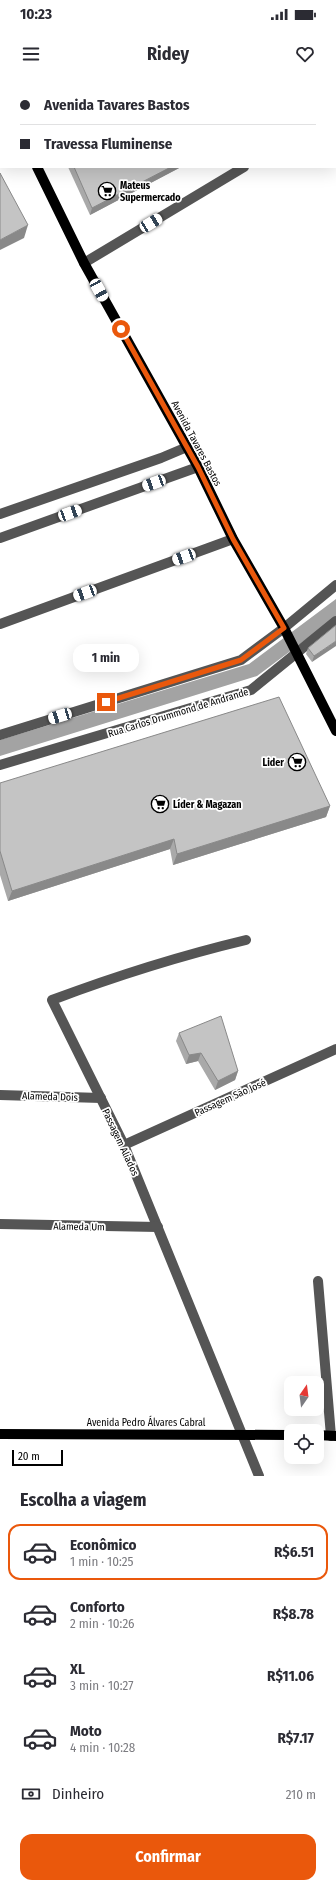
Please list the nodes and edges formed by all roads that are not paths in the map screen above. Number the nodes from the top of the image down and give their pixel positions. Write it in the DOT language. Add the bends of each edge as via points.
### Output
graph roads {
  1 [pos="37,168"];
  2 [pos="242,168"];
  3 [pos="84,263"];
  4 [pos="187,447"];
  5 [pos="198,467"];
  6 [pos="0,514"];
  7 [pos="0,538"];
  8 [pos="233,539"];
  9 [pos="336,585"];
  10 [pos="336,621"];
  11 [pos="0,624"];
  12 [pos="285,629"];
  13 [pos="296,651"];
  14 [pos="335,727"];
  15 [pos="0,735"];
  16 [pos="0,765"];
  17 [pos="246,940"];
  18 [pos="336,1049"];
  19 [pos="0,1095"];
  20 [pos="100,1098"];
  21 [pos="124,1145"];
  22 [pos="0,1224"];
  23 [pos="158,1227"];
  24 [pos="318,1281"];
  25 [pos="0,1434"];
  26 [pos="243,1434"];
  27 [pos="284,1435"];
  28 [pos="333,1436"];
  29 [pos="259,1476"];
  1 -- 3 [label="main road, Avenida Tavares Bastos"];
  2 -- 3 [label="street"];
  3 -- 4 [label="main road, Avenida Tavares Bastos"];
  4 -- 5 [label="main road, Avenida Tavares Bastos"];
  4 -- 6 [label="street"];
  5 -- 7 [label="street"];
  5 -- 8 [label="main road, Avenida Tavares Bastos"];
  8 -- 11 [label="street"];
  8 -- 12 [label="main road, Avenida Tavares Bastos"];
  9 -- 12 [label="street"];
  10 -- 13 [label="street, Rua Carlos Drummond de Andrande"];
  12 -- 13 [label="main road, Avenida Tavares Bastos"];
  12 -- 15 [label="street" via="241,660"];
  13 -- 14 [label="main road, Avenida Tavares Bastos"];
  13 -- 16 [label="street, Rua Carlos Drummond de Andrande" via="251,690"];
  17 -- 20 [label="street, Passagem Aliados" via="187,954 52,1000"];
  18 -- 21 [label="street, Passagem São José"];
  19 -- 20 [label="street, Alameda Dois"];
  20 -- 21 [label="street, Passagem Aliados"];
  21 -- 23 [label="street, Passagem Aliados"];
  22 -- 23 [label="street, Alameda Um"];
  23 -- 26 [label="street, Passagem Aliados"];
  24 -- 28 [label="street"];
  25 -- 26 [label="main road, Avenida Pedro Álvares Cabral"];
  26 -- 27 [label="main road, Avenida Pedro Álvares Cabral"];
  26 -- 29 [label="street, Passagem Aliados"];
}
